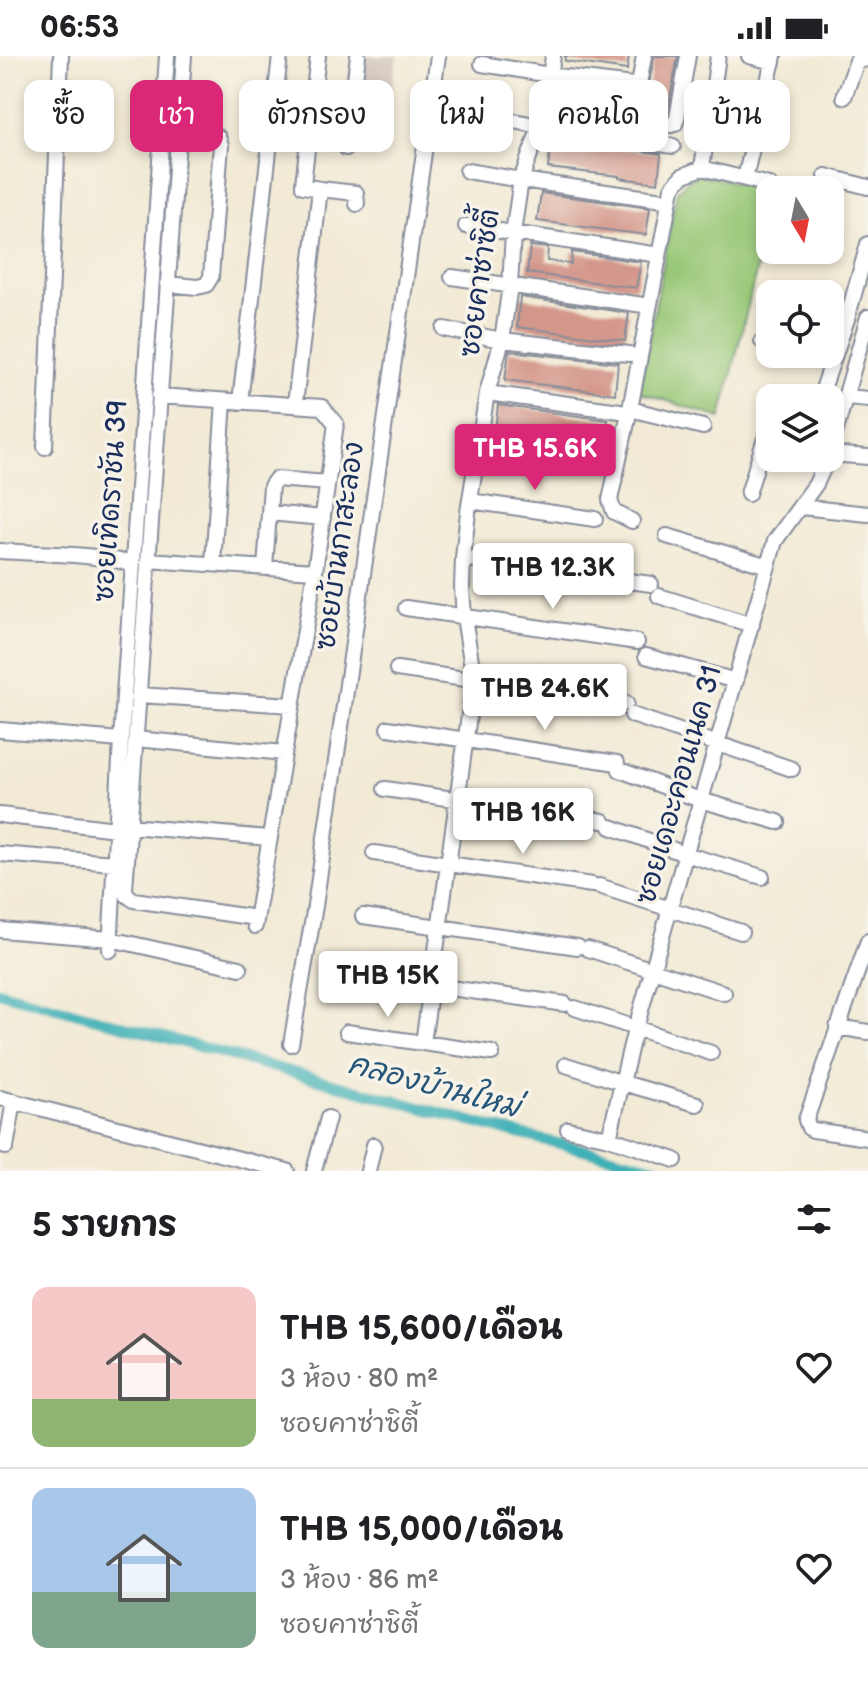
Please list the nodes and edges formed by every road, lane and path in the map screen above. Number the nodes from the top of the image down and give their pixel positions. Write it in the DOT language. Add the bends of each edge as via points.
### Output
graph roads {
  1 [pos="61,56"];
  2 [pos="167,56"];
  3 [pos="184,56"];
  4 [pos="280,56"];
  5 [pos="318,56"];
  6 [pos="358,56"];
  7 [pos="438,56"];
  8 [pos="553,56"];
  9 [pos="644,56"];
  10 [pos="688,56"];
  11 [pos="718,56"];
  12 [pos="749,56"];
  13 [pos="774,59"];
  14 [pos="868,59"];
  15 [pos="482,64"];
  16 [pos="550,75"];
  17 [pos="182,80"];
  18 [pos="355,80"];
  19 [pos="549,80"];
  20 [pos="592,80"];
  21 [pos="769,80"];
  22 [pos="844,97"];
  23 [pos="668,145"];
  24 [pos="673,146"];
  25 [pos="177,152"];
  26 [pos="220,152"];
  27 [pos="531,152"];
  28 [pos="752,152"];
  29 [pos="702,168"];
  30 [pos="467,171"];
  31 [pos="745,178"];
  32 [pos="521,180"];
  33 [pos="756,181"];
  34 [pos="844,181"];
  35 [pos="868,187"];
  36 [pos="320,189"];
  37 [pos="663,200"];
  38 [pos="357,204"];
  39 [pos="466,226"];
  40 [pos="513,233"];
  41 [pos="868,244"];
  42 [pos="653,254"];
  43 [pos="452,277"];
  44 [pos="167,284"];
  45 [pos="510,286"];
  46 [pos="643,305"];
  47 [pos="868,317"];
  48 [pos="844,318"];
  49 [pos="847,319"];
  50 [pos="844,326"];
  51 [pos="444,329"];
  52 [pos="866,336"];
  53 [pos="502,340"];
  54 [pos="629,354"];
  55 [pos="487,393"];
  56 [pos="159,396"];
  57 [pos="296,396"];
  58 [pos="846,397"];
  59 [pos="868,399"];
  60 [pos="232,401"];
  61 [pos="844,404"];
  62 [pos="625,410"];
  63 [pos="703,427"];
  64 [pos="45,447"];
  65 [pos="478,447"];
  66 [pos="844,455"];
  67 [pos="868,457"];
  68 [pos="607,466"];
  69 [pos="756,468"];
  70 [pos="821,472"];
  71 [pos="328,483"];
  72 [pos="748,494"];
  73 [pos="470,501"];
  74 [pos="801,507"];
  75 [pos="269,513"];
  76 [pos="868,514"];
  77 [pos="323,518"];
  78 [pos="595,519"];
  79 [pos="632,521"];
  80 [pos="667,536"];
  81 [pos="2,547"];
  82 [pos="463,558"];
  83 [pos="148,560"];
  84 [pos="133,564"];
  85 [pos="213,564"];
  86 [pos="768,566"];
  87 [pos="265,568"];
  88 [pos="315,571"];
  89 [pos="406,608"];
  90 [pos="464,617"];
  91 [pos="752,625"];
  92 [pos="637,642"];
  93 [pos="646,656"];
  94 [pos="397,669"];
  95 [pos="474,680"];
  96 [pos="736,681"];
  97 [pos="139,695"];
  98 [pos="292,705"];
  99 [pos="388,728"];
  100 [pos="0,730"];
  101 [pos="467,739"];
  102 [pos="128,740"];
  103 [pos="717,744"];
  104 [pos="284,753"];
  105 [pos="792,769"];
  106 [pos="385,789"];
  107 [pos="700,800"];
  108 [pos="457,801"];
  109 [pos="0,815"];
  110 [pos="778,822"];
  111 [pos="123,828"];
  112 [pos="269,838"];
  113 [pos="374,853"];
  114 [pos="0,854"];
  115 [pos="685,854"];
  116 [pos="114,863"];
  117 [pos="448,865"];
  118 [pos="762,877"];
  119 [pos="670,908"];
  120 [pos="363,916"];
  121 [pos="439,927"];
  122 [pos="0,930"];
  123 [pos="741,932"];
  124 [pos="868,941"];
  125 [pos="110,944"];
  126 [pos="240,968"];
  127 [pos="653,969"];
  128 [pos="356,975"];
  129 [pos="431,986"];
  130 [pos="852,987"];
  131 [pos="868,987"];
  132 [pos="724,993"];
  133 [pos="637,1027"];
  134 [pos="837,1027"];
  135 [pos="347,1032"];
  136 [pos="868,1032"];
  137 [pos="423,1043"];
  138 [pos="291,1044"];
  139 [pos="492,1053"];
  140 [pos="711,1053"];
  141 [pos="566,1065"];
  142 [pos="623,1083"];
  143 [pos="7,1099"];
  144 [pos="697,1104"];
  145 [pos="328,1118"];
  146 [pos="568,1129"];
  147 [pos="609,1138"];
  148 [pos="868,1138"];
  149 [pos="374,1145"];
  150 [pos="6,1147"];
  151 [pos="675,1160"];
  152 [pos="287,1171"];
  153 [pos="314,1171"];
  154 [pos="368,1171"];
  1 -- 64 [label="street"];
  2 -- 84 [label="street, ซอยเทิดราชัน 39"];
  3 -- 17 [label="street"];
  4 -- 60 [label="street"];
  5 -- 36 [label="street" via="303,186"];
  6 -- 18 [label="street"];
  7 -- 138 [label="street, ซอยบ้านกาสะลอง"];
  8 -- 16 [label="street, ซอยคาซ่าซิตี้"];
  9 -- 10 [label="street" via="634,119 671,125 677,118"];
  11 -- 29 [label="street"];
  12 -- 13 [label="street"];
  13 -- 21 [label="street"];
  14 -- 22 [label="street" via="857,61"];
  15 -- 16 [label="street"];
  16 -- 19 [label="street, ซอยคาซ่าซิตี้"];
  16 -- 20 [label="street"];
  23 -- 24 [label="street"];
  25 -- 44 [label="street"];
  26 -- 44 [label="street" via="211,277 197,287"];
  27 -- 32 [label="street, ซอยคาซ่าซิตี้"];
  28 -- 31 [label="street"];
  29 -- 31 [label="street"];
  29 -- 62 [label="street" via="682,176 672,188"];
  30 -- 32 [label="street"];
  31 -- 33 [label="street"];
  32 -- 37 [label="street"];
  32 -- 40 [label="street, ซอยคาซ่าซิตี้"];
  34 -- 35 [label="street"];
  36 -- 38 [label="street" via="356,193"];
  36 -- 57 [label="street"];
  39 -- 40 [label="street"];
  40 -- 42 [label="street"];
  40 -- 45 [label="street, ซอยคาซ่าซิตี้"];
  41 -- 49 [label="street"];
  43 -- 45 [label="street"];
  44 -- 56 [label="street"];
  45 -- 46 [label="street"];
  45 -- 53 [label="street, ซอยคาซ่าซิตี้"];
  47 -- 52 [label="street, ซอยเดอะคอนเนค 31"];
  48 -- 49 [label="street"];
  49 -- 50 [label="street"];
  51 -- 53 [label="street"];
  52 -- 58 [label="street, ซอยเดอะคอนเนค 31"];
  53 -- 54 [label="street"];
  53 -- 55 [label="street, ซอยคาซ่าซิตี้"];
  55 -- 62 [label="street"];
  55 -- 65 [label="street, ซอยคาซ่าซิตี้"];
  56 -- 60 [label="street"];
  56 -- 83 [label="street"];
  58 -- 59 [label="street"];
  58 -- 61 [label="street, ซอยเดอะคอนเนค 31"];
  60 -- 71 [label="street" via="322,407 336,424"];
  60 -- 85 [label="street"];
  62 -- 63 [label="street"];
  62 -- 79 [label="street" via="610,500 614,512"];
  65 -- 68 [label="street"];
  65 -- 73 [label="street, ซอยคาซ่าซิตี้"];
  66 -- 67 [label="street"];
  69 -- 72 [label="street"];
  70 -- 74 [label="street, ซอยเดอะคอนเนค 31"];
  71 -- 75 [label="street" via="276,479"];
  71 -- 77 [label="street"];
  73 -- 78 [label="street"];
  73 -- 82 [label="street, ซอยคาซ่าซิตี้"];
  74 -- 76 [label="street"];
  74 -- 86 [label="street, ซอยเดอะคอนเนค 31" via="775,541"];
  75 -- 77 [label="street"];
  75 -- 87 [label="street"];
  77 -- 88 [label="street"];
  80 -- 86 [label="street"];
  81 -- 84 [label="street"];
  82 -- 90 [label="street, ซอยคาซ่าซิตี้"];
  82 -- 91 [label="street" via="655,590"];
  83 -- 85 [label="street"];
  83 -- 97 [label="street"];
  84 -- 102 [label="street, ซอยเทิดราชัน 39"];
  85 -- 87 [label="street"];
  86 -- 91 [label="street, ซอยเดอะคอนเนค 31"];
  87 -- 88 [label="street"];
  88 -- 98 [label="street"];
  89 -- 90 [label="street"];
  90 -- 92 [label="street"];
  90 -- 95 [label="street, ซอยคาซ่าซิตี้"];
  91 -- 96 [label="street, ซอยเดอะคอนเนค 31"];
  93 -- 96 [label="street"];
  94 -- 95 [label="street"];
  95 -- 101 [label="street, ซอยคาซ่าซิตี้"];
  95 -- 103 [label="street" via="629,709"];
  96 -- 103 [label="street, ซอยเดอะคอนเนค 31"];
  97 -- 98 [label="street"];
  97 -- 102 [label="street"];
  98 -- 104 [label="street"];
  99 -- 101 [label="street"];
  100 -- 102 [label="street"];
  101 -- 107 [label="street" via="619,767"];
  101 -- 108 [label="street, ซอยคาซ่าซิตี้"];
  102 -- 104 [label="street"];
  102 -- 111 [label="street, ซอยเทิดราชัน 39"];
  103 -- 105 [label="street"];
  103 -- 107 [label="street, ซอยเดอะคอนเนค 31"];
  104 -- 112 [label="street"];
  106 -- 108 [label="street"];
  107 -- 110 [label="street"];
  107 -- 115 [label="street, ซอยเดอะคอนเนค 31"];
  108 -- 115 [label="street" via="607,824"];
  108 -- 117 [label="street, ซอยคาซ่าซิตี้"];
  109 -- 111 [label="street"];
  111 -- 112 [label="street"];
  111 -- 112 [label="street" via="125,889 134,900 256,922"];
  111 -- 116 [label="street, ซอยเทิดราชัน 39"];
  113 -- 117 [label="street"];
  114 -- 116 [label="street"];
  115 -- 118 [label="street"];
  115 -- 119 [label="street, ซอยเดอะคอนเนค 31"];
  116 -- 125 [label="street, ซอยเทิดราชัน 39"];
  117 -- 119 [label="street" via="596,886"];
  117 -- 121 [label="street, ซอยคาซ่าซิตี้"];
  119 -- 123 [label="street"];
  119 -- 127 [label="street, ซอยเดอะคอนเนค 31"];
  120 -- 121 [label="street"];
  121 -- 127 [label="street" via="583,948"];
  121 -- 129 [label="street, ซอยคาซ่าซิตี้"];
  122 -- 125 [label="street"];
  124 -- 130 [label="street"];
  125 -- 126 [label="street"];
  127 -- 132 [label="street"];
  127 -- 133 [label="street, ซอยเดอะคอนเนค 31"];
  128 -- 129 [label="street"];
  129 -- 133 [label="street" via="570,1006"];
  129 -- 137 [label="street, ซอยคาซ่าซิตี้"];
  130 -- 131 [label="street"];
  130 -- 134 [label="street"];
  133 -- 140 [label="street"];
  133 -- 142 [label="street, ซอยเดอะคอนเนค 31"];
  134 -- 136 [label="street"];
  134 -- 148 [label="street" via="806,1125"];
  135 -- 137 [label="street"];
  137 -- 139 [label="street"];
  141 -- 142 [label="street"];
  142 -- 144 [label="street"];
  142 -- 147 [label="street, ซอยเดอะคอนเนค 31"];
  143 -- 150 [label="street"];
  143 -- 152 [label="street"];
  145 -- 153 [label="street"];
  146 -- 147 [label="street"];
  147 -- 151 [label="street"];
  149 -- 154 [label="street"];
}
